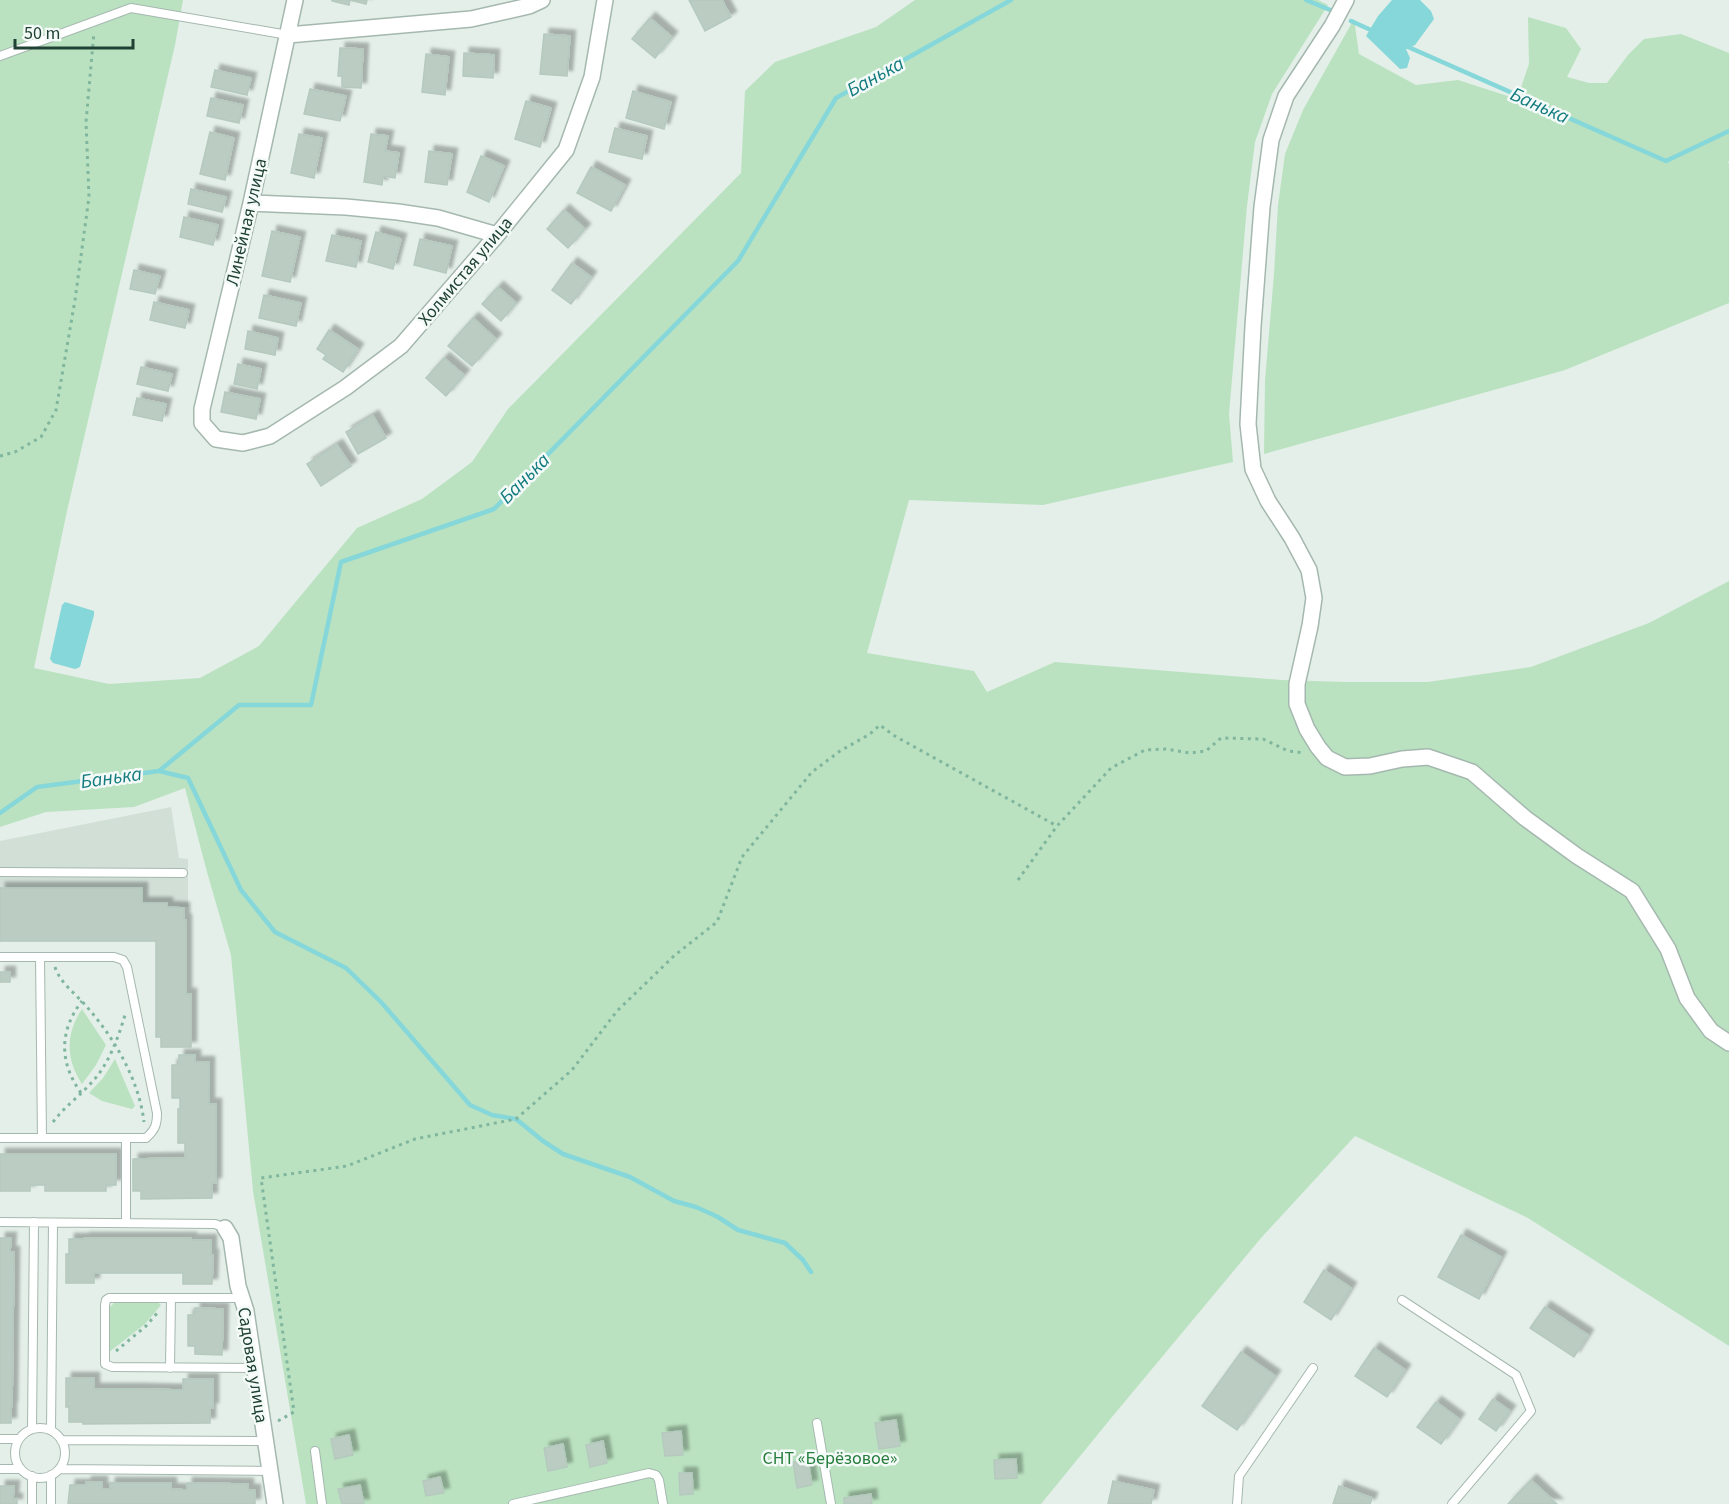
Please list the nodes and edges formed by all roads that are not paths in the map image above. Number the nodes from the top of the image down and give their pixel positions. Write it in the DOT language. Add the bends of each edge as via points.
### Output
graph roads {
  1 [pos="295,0"];
  2 [pos="542,0"];
  3 [pos="605,0"];
  4 [pos="1346,0"];
  5 [pos="130,4"];
  6 [pos="288,35"];
  7 [pos="0,56"];
  8 [pos="251,203"];
  9 [pos="496,236"];
  10 [pos="216,440"];
  11 [pos="0,872"];
  12 [pos="183,873"];
  13 [pos="0,957"];
  14 [pos="40,957"];
  15 [pos="1729,1043"];
  16 [pos="0,1138"];
  17 [pos="42,1138"];
  18 [pos="126,1138"];
  19 [pos="0,1222"];
  20 [pos="34,1222"];
  21 [pos="53,1223"];
  22 [pos="126,1223"];
  23 [pos="225,1228"];
  24 [pos="171,1298"];
  25 [pos="241,1298"];
  26 [pos="1402,1300"];
  27 [pos="170,1368"];
  28 [pos="254,1368"];
  29 [pos="1313,1368"];
  30 [pos="817,1423"];
  31 [pos="32,1429"];
  32 [pos="51,1430"];
  33 [pos="0,1439"];
  34 [pos="19,1439"];
  35 [pos="61,1440"];
  36 [pos="265,1441"];
  37 [pos="315,1451"];
  38 [pos="0,1469"];
  39 [pos="21,1469"];
  40 [pos="60,1469"];
  41 [pos="270,1471"];
  42 [pos="32,1476"];
  43 [pos="51,1476"];
  44 [pos="32,1504"];
  45 [pos="51,1504"];
  46 [pos="275,1504"];
  47 [pos="322,1504"];
  48 [pos="513,1504"];
  49 [pos="663,1504"];
  50 [pos="831,1504"];
  51 [pos="1237,1504"];
  52 [pos="1452,1504"];
  1 -- 6 [label="street, Линейная улица"];
  2 -- 6 [label="street" via="471,19"];
  3 -- 9 [label="street, Холмистая улица" via="592,77 566,150"];
  4 -- 15 [label="street" via="1286,96 1271,140 1252,336 1248,424 1253,469 1309,570 1314,598 1297,684 1297,704 1307,729 1327,758 1344,767 1428,757 1472,772 1525,818 1632,891 1668,949 1687,998 1711,1031"];
  5 -- 6 [label="lane"];
  5 -- 7 [label="lane" via="96,21"];
  6 -- 8 [label="street, Линейная улица"];
  8 -- 9 [label="street" via="398,212 438,218"];
  8 -- 10 [label="street, Линейная улица" via="202,409 202,423"];
  9 -- 10 [label="street, Холмистая улица" via="400,346 345,388 270,436 243,444"];
  11 -- 12 [label="lane"];
  13 -- 14 [label="lane"];
  14 -- 17 [label="lane"];
  14 -- 18 [label="lane" via="114,957 123,960 127,967 157,1122 146,1137"];
  16 -- 17 [label="lane"];
  17 -- 18 [label="lane"];
  18 -- 22 [label="lane"];
  19 -- 20 [label="lane"];
  20 -- 21 [label="lane"];
  20 -- 31 [label="lane"];
  21 -- 22 [label="lane"];
  21 -- 32 [label="lane"];
  22 -- 23 [label="lane" via="215,1224"];
  23 -- 25 [label="street, Садовая улица" via="231,1239"];
  24 -- 25 [label="lane"];
  24 -- 27 [label="lane"];
  24 -- 27 [label="lane" via="106,1300 105,1359 105,1364 112,1367"];
  25 -- 28 [label="street, Садовая улица"];
  26 -- 52 [label="lane" via="1516,1375 1531,1411"];
  27 -- 28 [label="lane"];
  28 -- 36 [label="street, Садовая улица"];
  29 -- 51 [label="lane" via="1239,1476"];
  30 -- 50 [label="lane"];
  31 -- 32 [label="lane"];
  31 -- 34 [label="lane"];
  32 -- 35 [label="lane"];
  33 -- 34 [label="lane"];
  34 -- 39 [label="lane" via="15,1452"];
  35 -- 36 [label="lane"];
  35 -- 40 [label="lane" via="65,1453"];
  36 -- 41 [label="street, Садовая улица"];
  37 -- 47 [label="lane"];
  38 -- 39 [label="lane"];
  39 -- 42 [label="lane"];
  40 -- 41 [label="lane"];
  40 -- 43 [label="lane"];
  41 -- 46 [label="street, Садовая улица"];
  42 -- 43 [label="lane"];
  42 -- 44 [label="lane"];
  43 -- 45 [label="lane"];
  48 -- 49 [label="lane" via="649,1473 659,1480"];
}
